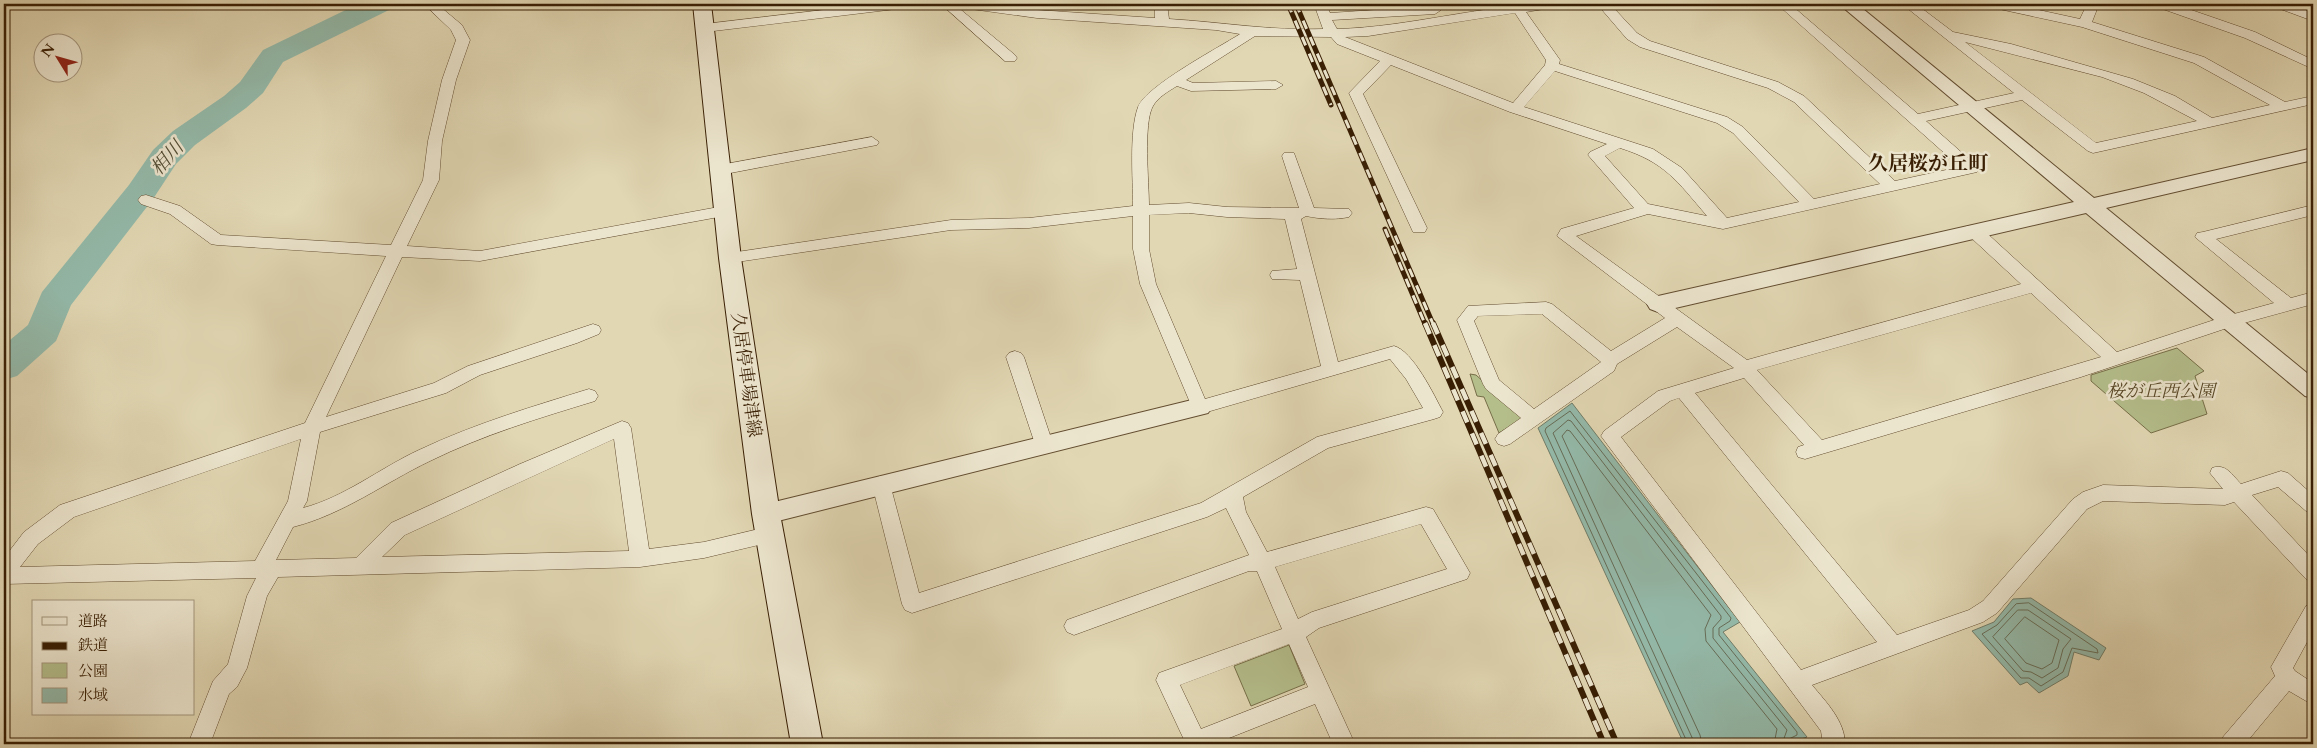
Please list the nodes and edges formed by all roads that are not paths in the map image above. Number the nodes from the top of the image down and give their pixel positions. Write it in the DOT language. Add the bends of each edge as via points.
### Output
graph roads {
  1 [pos="430,4"];
  2 [pos="702,4"];
  3 [pos="904,4"];
  4 [pos="946,4"];
  5 [pos="964,4"];
  6 [pos="1161,4"];
  7 [pos="1320,4"];
  8 [pos="1551,4"];
  9 [pos="1603,4"];
  10 [pos="1783,4"];
  11 [pos="1847,4"];
  12 [pos="1908,4"];
  13 [pos="1995,4"];
  14 [pos="2093,4"];
  15 [pos="2162,4"];
  16 [pos="2280,4"];
  17 [pos="1011,7"];
  18 [pos="1396,9"];
  19 [pos="1518,9"];
  20 [pos="1361,11"];
  21 [pos="1436,12"];
  22 [pos="1324,17"];
  23 [pos="2313,17"];
  24 [pos="1165,23"];
  25 [pos="2085,24"];
  26 [pos="1403,27"];
  27 [pos="705,28"];
  28 [pos="1252,32"];
  29 [pos="1368,32"];
  30 [pos="1333,33"];
  31 [pos="1950,36"];
  32 [pos="1010,58"];
  33 [pos="1389,60"];
  34 [pos="1552,66"];
  35 [pos="2313,66"];
  36 [pos="1175,80"];
  37 [pos="1276,85"];
  38 [pos="2026,95"];
  39 [pos="2313,100"];
  40 [pos="2284,106"];
  41 [pos="1972,107"];
  42 [pos="1515,109"];
  43 [pos="1915,118"];
  44 [pos="2210,123"];
  45 [pos="872,142"];
  46 [pos="1618,142"];
  47 [pos="2313,154"];
  48 [pos="1289,156"];
  49 [pos="720,170"];
  50 [pos="1891,186"];
  51 [pos="146,200"];
  52 [pos="1810,204"];
  53 [pos="2090,206"];
  54 [pos="1141,210"];
  55 [pos="1645,210"];
  56 [pos="2313,210"];
  57 [pos="724,211"];
  58 [pos="1300,212"];
  59 [pos="1344,213"];
  60 [pos="1723,224"];
  61 [pos="1419,228"];
  62 [pos="1973,230"];
  63 [pos="396,252"];
  64 [pos="730,258"];
  65 [pos="1306,274"];
  66 [pos="1278,275"];
  67 [pos="2034,286"];
  68 [pos="2313,298"];
  69 [pos="1658,304"];
  70 [pos="2288,305"];
  71 [pos="1678,319"];
  72 [pos="2229,321"];
  73 [pos="593,330"];
  74 [pos="1014,357"];
  75 [pos="2114,359"];
  76 [pos="1610,360"];
  77 [pos="1746,369"];
  78 [pos="1331,370"];
  79 [pos="2313,390"];
  80 [pos="1683,391"];
  81 [pos="589,396"];
  82 [pos="1200,407"];
  83 [pos="1533,418"];
  84 [pos="312,428"];
  85 [pos="1504,438"];
  86 [pos="1044,444"];
  87 [pos="2219,473"];
  88 [pos="881,484"];
  89 [pos="2239,492"];
  90 [pos="1233,494"];
  91 [pos="2313,506"];
  92 [pos="288,520"];
  93 [pos="769,524"];
  94 [pos="640,559"];
  95 [pos="1263,563"];
  96 [pos="361,566"];
  97 [pos="267,569"];
  98 [pos="2313,573"];
  99 [pos="4,574"];
  100 [pos="2313,612"];
  101 [pos="1074,626"];
  102 [pos="1295,633"];
  103 [pos="1893,646"];
  104 [pos="2287,678"];
  105 [pos="1796,681"];
  106 [pos="1321,692"];
  107 [pos="2313,695"];
  108 [pos="199,744"];
  109 [pos="808,744"];
  110 [pos="1344,744"];
  111 [pos="1834,744"];
  112 [pos="2231,744"];
  1 -- 63 [label="street" via="457,28 463,40 449,80 430,180"];
  2 -- 27 [label="main road, 久居停車場津線"];
  3 -- 27 [label="street"];
  4 -- 32 [label="street"];
  5 -- 17 [label="street"];
  6 -- 24 [label="street"];
  7 -- 22 [label="street"];
  8 -- 19 [label="street"];
  9 -- 50 [label="street" via="1632,36 1645,44 1773,85 1794,97"];
  10 -- 43 [label="street"];
  11 -- 41 [label="street"];
  12 -- 31 [label="street"];
  13 -- 25 [label="street"];
  14 -- 25 [label="street"];
  15 -- 35 [label="street" via="2250,35"];
  16 -- 23 [label="street"];
  17 -- 24 [label="street"];
  18 -- 20 [label="street"];
  18 -- 21 [label="street"];
  18 -- 26 [label="street"];
  19 -- 21 [label="street"];
  19 -- 34 [label="street" via="1553,60"];
  20 -- 22 [label="street"];
  20 -- 29 [label="street"];
  21 -- 26 [label="street"];
  22 -- 30 [label="street"];
  24 -- 28 [label="street"];
  25 -- 40 [label="street" via="2199,60"];
  26 -- 29 [label="street"];
  27 -- 49 [label="main road, 久居停車場津線"];
  28 -- 30 [label="street"];
  28 -- 36 [label="street"];
  29 -- 30 [label="street"];
  30 -- 33 [label="street" via="1342,41"];
  31 -- 38 [label="street"];
  31 -- 44 [label="street" via="2010,48 2130,82 2172,99"];
  33 -- 42 [label="street"];
  33 -- 61 [label="street" via="1356,94"];
  34 -- 42 [label="street"];
  34 -- 52 [label="street" via="1731,125"];
  36 -- 37 [label="street" via="1191,87"];
  36 -- 54 [label="street" via="1152,98 1143,113"];
  38 -- 41 [label="street"];
  38 -- 44 [label="street" via="2093,148"];
  39 -- 40 [label="street"];
  40 -- 44 [label="street"];
  41 -- 43 [label="street"];
  41 -- 53 [label="street"];
  42 -- 46 [label="street"];
  43 -- 50 [label="street" via="1972,169"];
  45 -- 49 [label="street"];
  46 -- 55 [label="street" via="1609,150 1595,155"];
  46 -- 60 [label="street" via="1648,152 1667,164"];
  47 -- 53 [label="street"];
  48 -- 58 [label="street" via="1307,206"];
  49 -- 57 [label="main road, 久居停車場津線"];
  50 -- 52 [label="street"];
  51 -- 63 [label="street" via="175,210 218,240"];
  52 -- 60 [label="street"];
  53 -- 62 [label="street"];
  53 -- 72 [label="street"];
  54 -- 58 [label="street" via="1189,208 1227,212"];
  54 -- 64 [label="street" via="1029,223 951,225"];
  54 -- 82 [label="street" via="1141,249 1148,284"];
  55 -- 60 [label="street"];
  55 -- 69 [label="street" via="1565,236"];
  56 -- 70 [label="street" via="2203,238"];
  57 -- 63 [label="street" via="480,256"];
  57 -- 64 [label="main road, 久居停車場津線"];
  58 -- 59 [label="street"];
  58 -- 65 [label="street" via="1292,219"];
  62 -- 67 [label="street"];
  62 -- 69 [label="street"];
  63 -- 84 [label="street"];
  64 -- 93 [label="main road, 久居停車場津線"];
  65 -- 66 [label="street"];
  65 -- 78 [label="street"];
  67 -- 75 [label="street"];
  67 -- 77 [label="street"];
  68 -- 70 [label="street"];
  69 -- 71 [label="street"];
  70 -- 72 [label="street"];
  71 -- 76 [label="street"];
  71 -- 77 [label="street"];
  72 -- 75 [label="street"];
  72 -- 79 [label="street"];
  73 -- 84 [label="street" via="494,362 458,376 440,388"];
  74 -- 86 [label="street"];
  75 -- 77 [label="street" via="1812,450"];
  76 -- 83 [label="street" via="1608,366"];
  76 -- 83 [label="street" via="1546,308 1474,310 1465,320 1492,384"];
  77 -- 80 [label="street"];
  78 -- 82 [label="street"];
  78 -- 90 [label="street" via="1394,352 1412,374 1434,412 1323,442"];
  80 -- 103 [label="street"];
  80 -- 105 [label="street" via="1664,396 1610,436"];
  81 -- 92 [label="street" via="507,421 454,442 324,510"];
  82 -- 86 [label="street"];
  83 -- 85 [label="street"];
  84 -- 92 [label="street" via="297,501"];
  84 -- 99 [label="street" via="67,510 31,538"];
  86 -- 88 [label="street"];
  87 -- 89 [label="street"];
  88 -- 90 [label="street" via="912,604 1207,508"];
  88 -- 93 [label="street"];
  89 -- 91 [label="street" via="2281,478"];
  89 -- 98 [label="street"];
  89 -- 103 [label="street" via="2225,497 2112,493 2090,497 2080,504 1990,607 1958,624"];
  90 -- 95 [label="street" via="1236,512"];
  92 -- 97 [label="street"];
  93 -- 94 [label="street" via="704,550"];
  93 -- 109 [label="main road, 久居停車場津線"];
  94 -- 96 [label="street"];
  94 -- 96 [label="street" via="622,428 398,528"];
  95 -- 101 [label="street" via="1249,563"];
  95 -- 102 [label="street"];
  95 -- 102 [label="street" via="1426,515 1460,573 1312,621"];
  96 -- 97 [label="street"];
  97 -- 99 [label="street"];
  97 -- 108 [label="street" via="244,646 228,683 220,688"];
  100 -- 104 [label="street" via="2282,667"];
  102 -- 106 [label="street"];
  102 -- 106 [label="street" via="1167,680 1196,741"];
  103 -- 105 [label="street"];
  104 -- 107 [label="street"];
  104 -- 112 [label="street"];
  105 -- 111 [label="street" via="1830,725"];
  106 -- 110 [label="street"];
}
